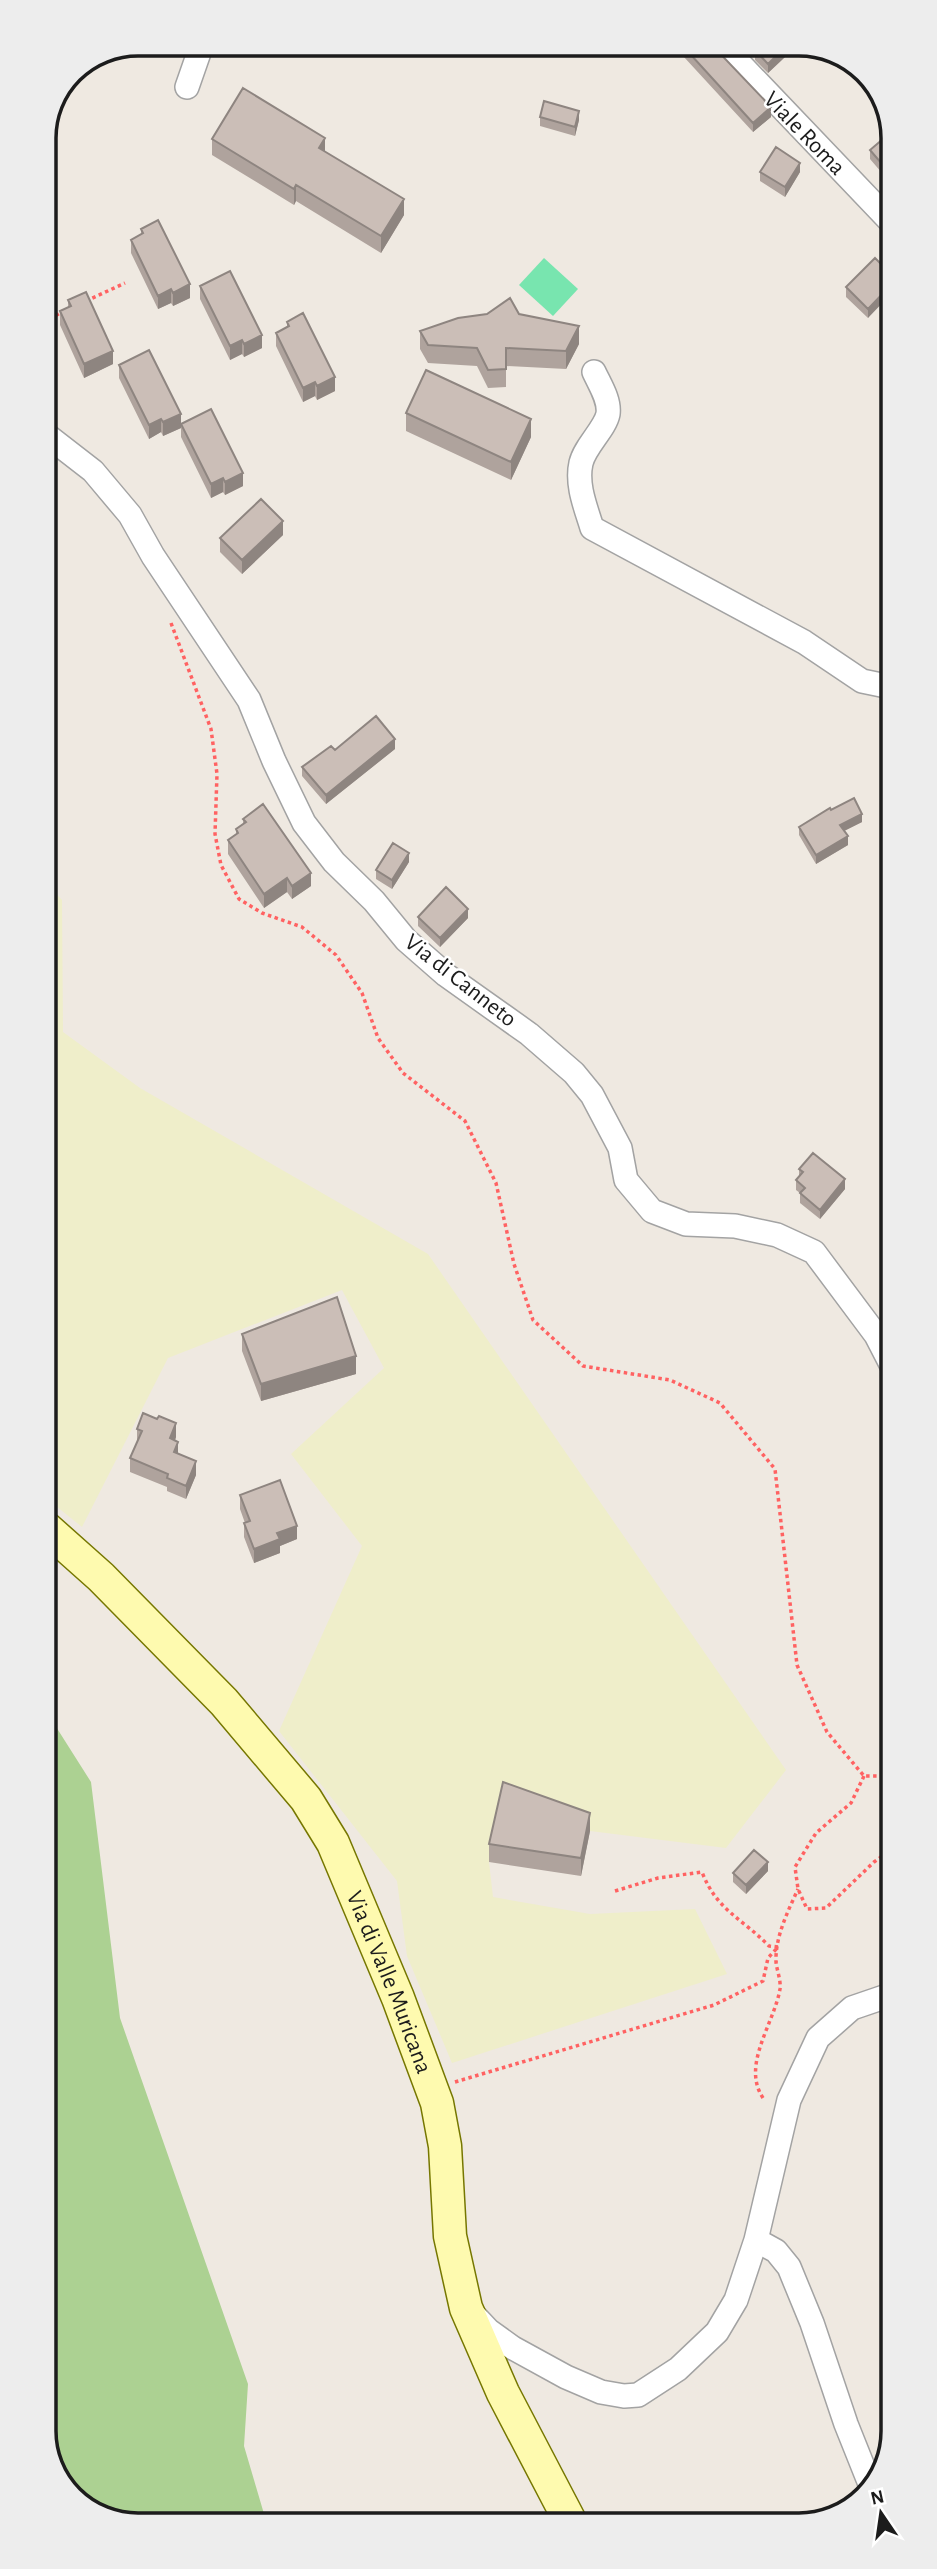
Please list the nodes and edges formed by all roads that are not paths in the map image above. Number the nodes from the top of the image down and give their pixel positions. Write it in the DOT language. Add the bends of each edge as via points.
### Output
graph roads {
  1 [pos="198,56"];
  2 [pos="733,56"];
  3 [pos="187,88"];
  4 [pos="881,212"];
  5 [pos="594,372"];
  6 [pos="56,442"];
  7 [pos="881,685"];
  8 [pos="881,1345"];
  9 [pos="56,1537"];
  10 [pos="881,1998"];
  11 [pos="756,2240"];
  12 [pos="466,2308"];
  13 [pos="867,2476"];
  14 [pos="566,2513"];
  1 -- 3 [label="street"];
  2 -- 4 [label="street, Viale Roma"];
  5 -- 7 [label="street" via="608,416 580,464 581,494 592,528 804,642 862,681"];
  6 -- 8 [label="street, Via di Canneto" via="93,471 130,515 249,700 304,823 334,862 406,940 574,1073 620,1148 626,1180 652,1210 686,1224 735,1226 777,1235 814,1252"];
  9 -- 12 [label="street, Via di Valle Muricana" via="224,1702 321,1820 362,1908 432,2089 443,2131 450,2236"];
  10 -- 11 [label="street" via="852,2008 818,2038 789,2099"];
  11 -- 12 [label="street" via="736,2300 717,2332 678,2369 638,2395 608,2393 566,2377 500,2339"];
  11 -- 13 [label="street" via="776,2250 793,2275"];
  12 -- 14 [label="street, Via di Valle Muricana" via="499,2385"];
}
